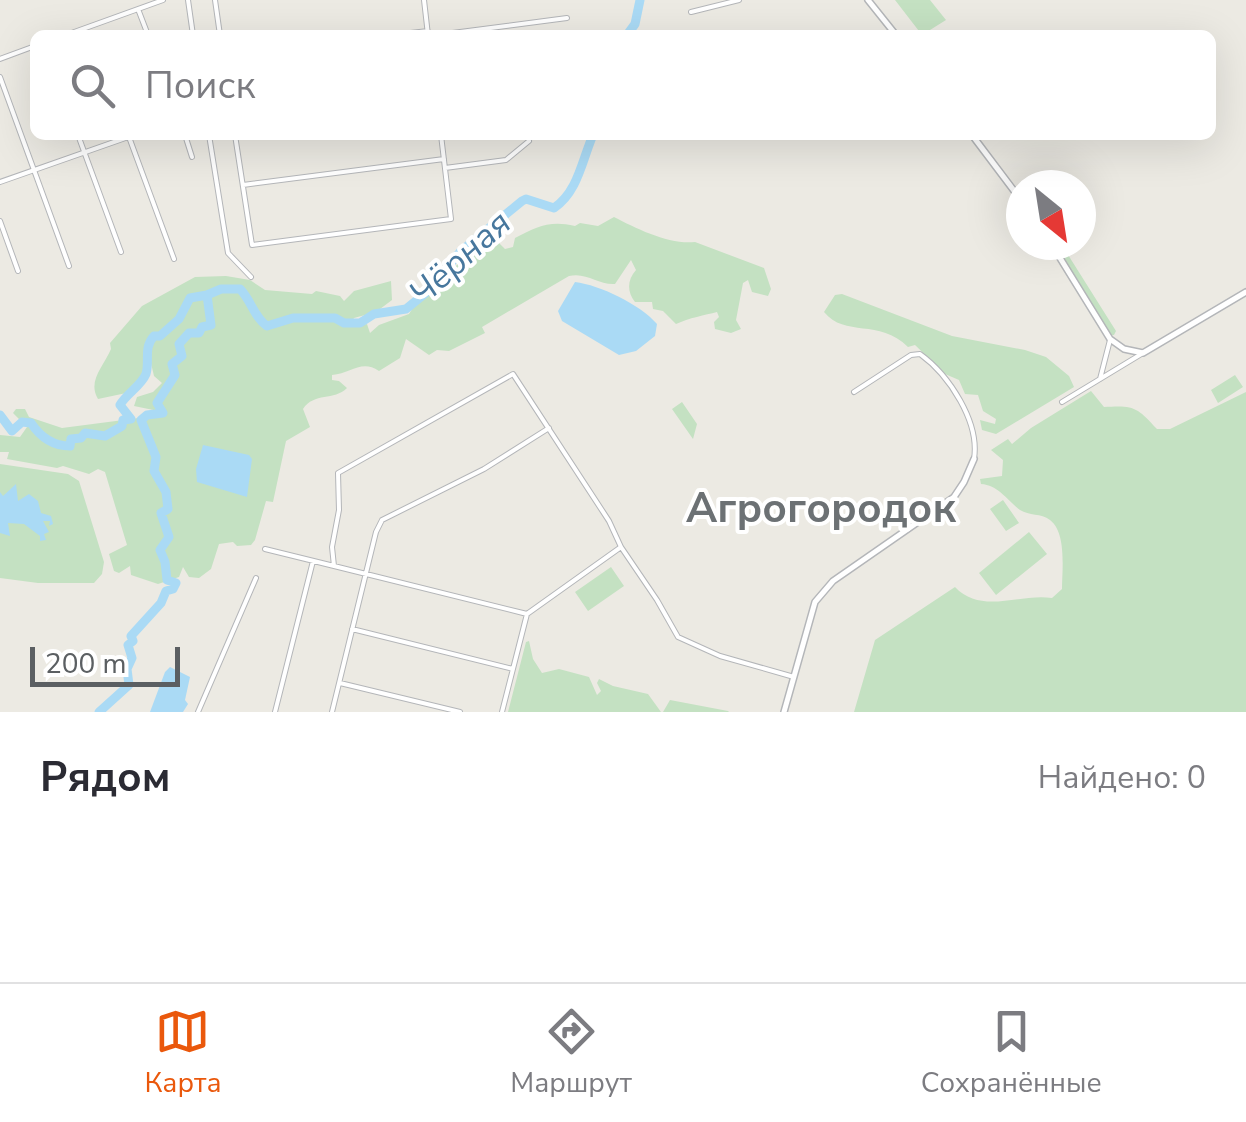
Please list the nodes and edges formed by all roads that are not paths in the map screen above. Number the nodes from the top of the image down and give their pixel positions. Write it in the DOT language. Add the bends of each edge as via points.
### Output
graph roads {
  1 [pos="163,0"];
  2 [pos="188,0"];
  3 [pos="215,0"];
  4 [pos="424,0"];
  5 [pos="738,0"];
  6 [pos="868,0"];
  7 [pos="138,9"];
  8 [pos="691,12"];
  9 [pos="567,18"];
  10 [pos="90,26"];
  11 [pos="79,30"];
  12 [pos="91,30"];
  13 [pos="146,30"];
  14 [pos="192,30"];
  15 [pos="219,30"];
  16 [pos="428,30"];
  17 [pos="475,30"];
  18 [pos="892,30"];
  19 [pos="30,48"];
  20 [pos="0,59"];
  21 [pos="0,76"];
  22 [pos="80,140"];
  23 [pos="120,140"];
  24 [pos="132,140"];
  25 [pos="186,140"];
  26 [pos="210,140"];
  27 [pos="236,140"];
  28 [pos="441,140"];
  29 [pos="976,140"];
  30 [pos="529,141"];
  31 [pos="85,152"];
  32 [pos="192,157"];
  33 [pos="444,159"];
  34 [pos="445,168"];
  35 [pos="33,171"];
  36 [pos="1006,180"];
  37 [pos="0,182"];
  38 [pos="242,185"];
  39 [pos="0,222"];
  40 [pos="122,252"];
  41 [pos="174,260"];
  42 [pos="1061,260"];
  43 [pos="69,266"];
  44 [pos="18,270"];
  45 [pos="251,277"];
  46 [pos="1246,292"];
  47 [pos="1110,339"];
  48 [pos="1143,354"];
  49 [pos="1100,379"];
  50 [pos="854,392"];
  51 [pos="1062,402"];
  52 [pos="549,428"];
  53 [pos="974,459"];
  54 [pos="620,547"];
  55 [pos="265,549"];
  56 [pos="313,560"];
  57 [pos="334,566"];
  58 [pos="366,574"];
  59 [pos="256,578"];
  60 [pos="527,614"];
  61 [pos="352,628"];
  62 [pos="513,669"];
  63 [pos="794,676"];
  64 [pos="340,682"];
  65 [pos="198,712"];
  66 [pos="276,712"];
  67 [pos="332,712"];
  68 [pos="460,712"];
  69 [pos="502,712"];
  70 [pos="784,712"];
  1 -- 7 [label="street"];
  2 -- 14 [label="street"];
  3 -- 15 [label="street"];
  4 -- 16 [label="street"];
  5 -- 8 [label="street"];
  6 -- 18 [label="street"];
  7 -- 10 [label="street"];
  7 -- 13 [label="street"];
  9 -- 17 [label="street"];
  10 -- 11 [label="street"];
  10 -- 12 [label="street"];
  19 -- 20 [label="street"];
  21 -- 35 [label="street"];
  22 -- 31 [label="street"];
  23 -- 31 [label="street"];
  24 -- 41 [label="street"];
  25 -- 32 [label="street"];
  26 -- 45 [label="street" via="228,253"];
  27 -- 38 [label="street"];
  28 -- 33 [label="street"];
  29 -- 36 [label="street"];
  30 -- 34 [label="street" via="506,160"];
  31 -- 35 [label="street"];
  31 -- 40 [label="street"];
  33 -- 34 [label="street"];
  33 -- 38 [label="street"];
  34 -- 38 [label="street" via="451,219 252,245"];
  35 -- 37 [label="street"];
  35 -- 43 [label="street"];
  39 -- 44 [label="street"];
  42 -- 47 [label="street"];
  46 -- 48 [label="street"];
  47 -- 48 [label="street"];
  47 -- 49 [label="street"];
  48 -- 49 [label="street"];
  49 -- 51 [label="street"];
  50 -- 53 [label="street" via="911,355 924,356 966,414"];
  52 -- 54 [label="street"];
  52 -- 57 [label="street" via="514,374 338,473"];
  52 -- 58 [label="street" via="387,516"];
  53 -- 63 [label="street" via="954,497 821,592"];
  54 -- 60 [label="street"];
  54 -- 63 [label="street" via="683,641"];
  55 -- 56 [label="street"];
  56 -- 57 [label="street"];
  56 -- 66 [label="street"];
  57 -- 58 [label="street"];
  58 -- 60 [label="street"];
  58 -- 61 [label="street"];
  59 -- 65 [label="street"];
  60 -- 62 [label="street"];
  61 -- 62 [label="street"];
  61 -- 64 [label="street"];
  62 -- 69 [label="street"];
  63 -- 70 [label="street"];
  64 -- 67 [label="street"];
  64 -- 68 [label="street"];
}
